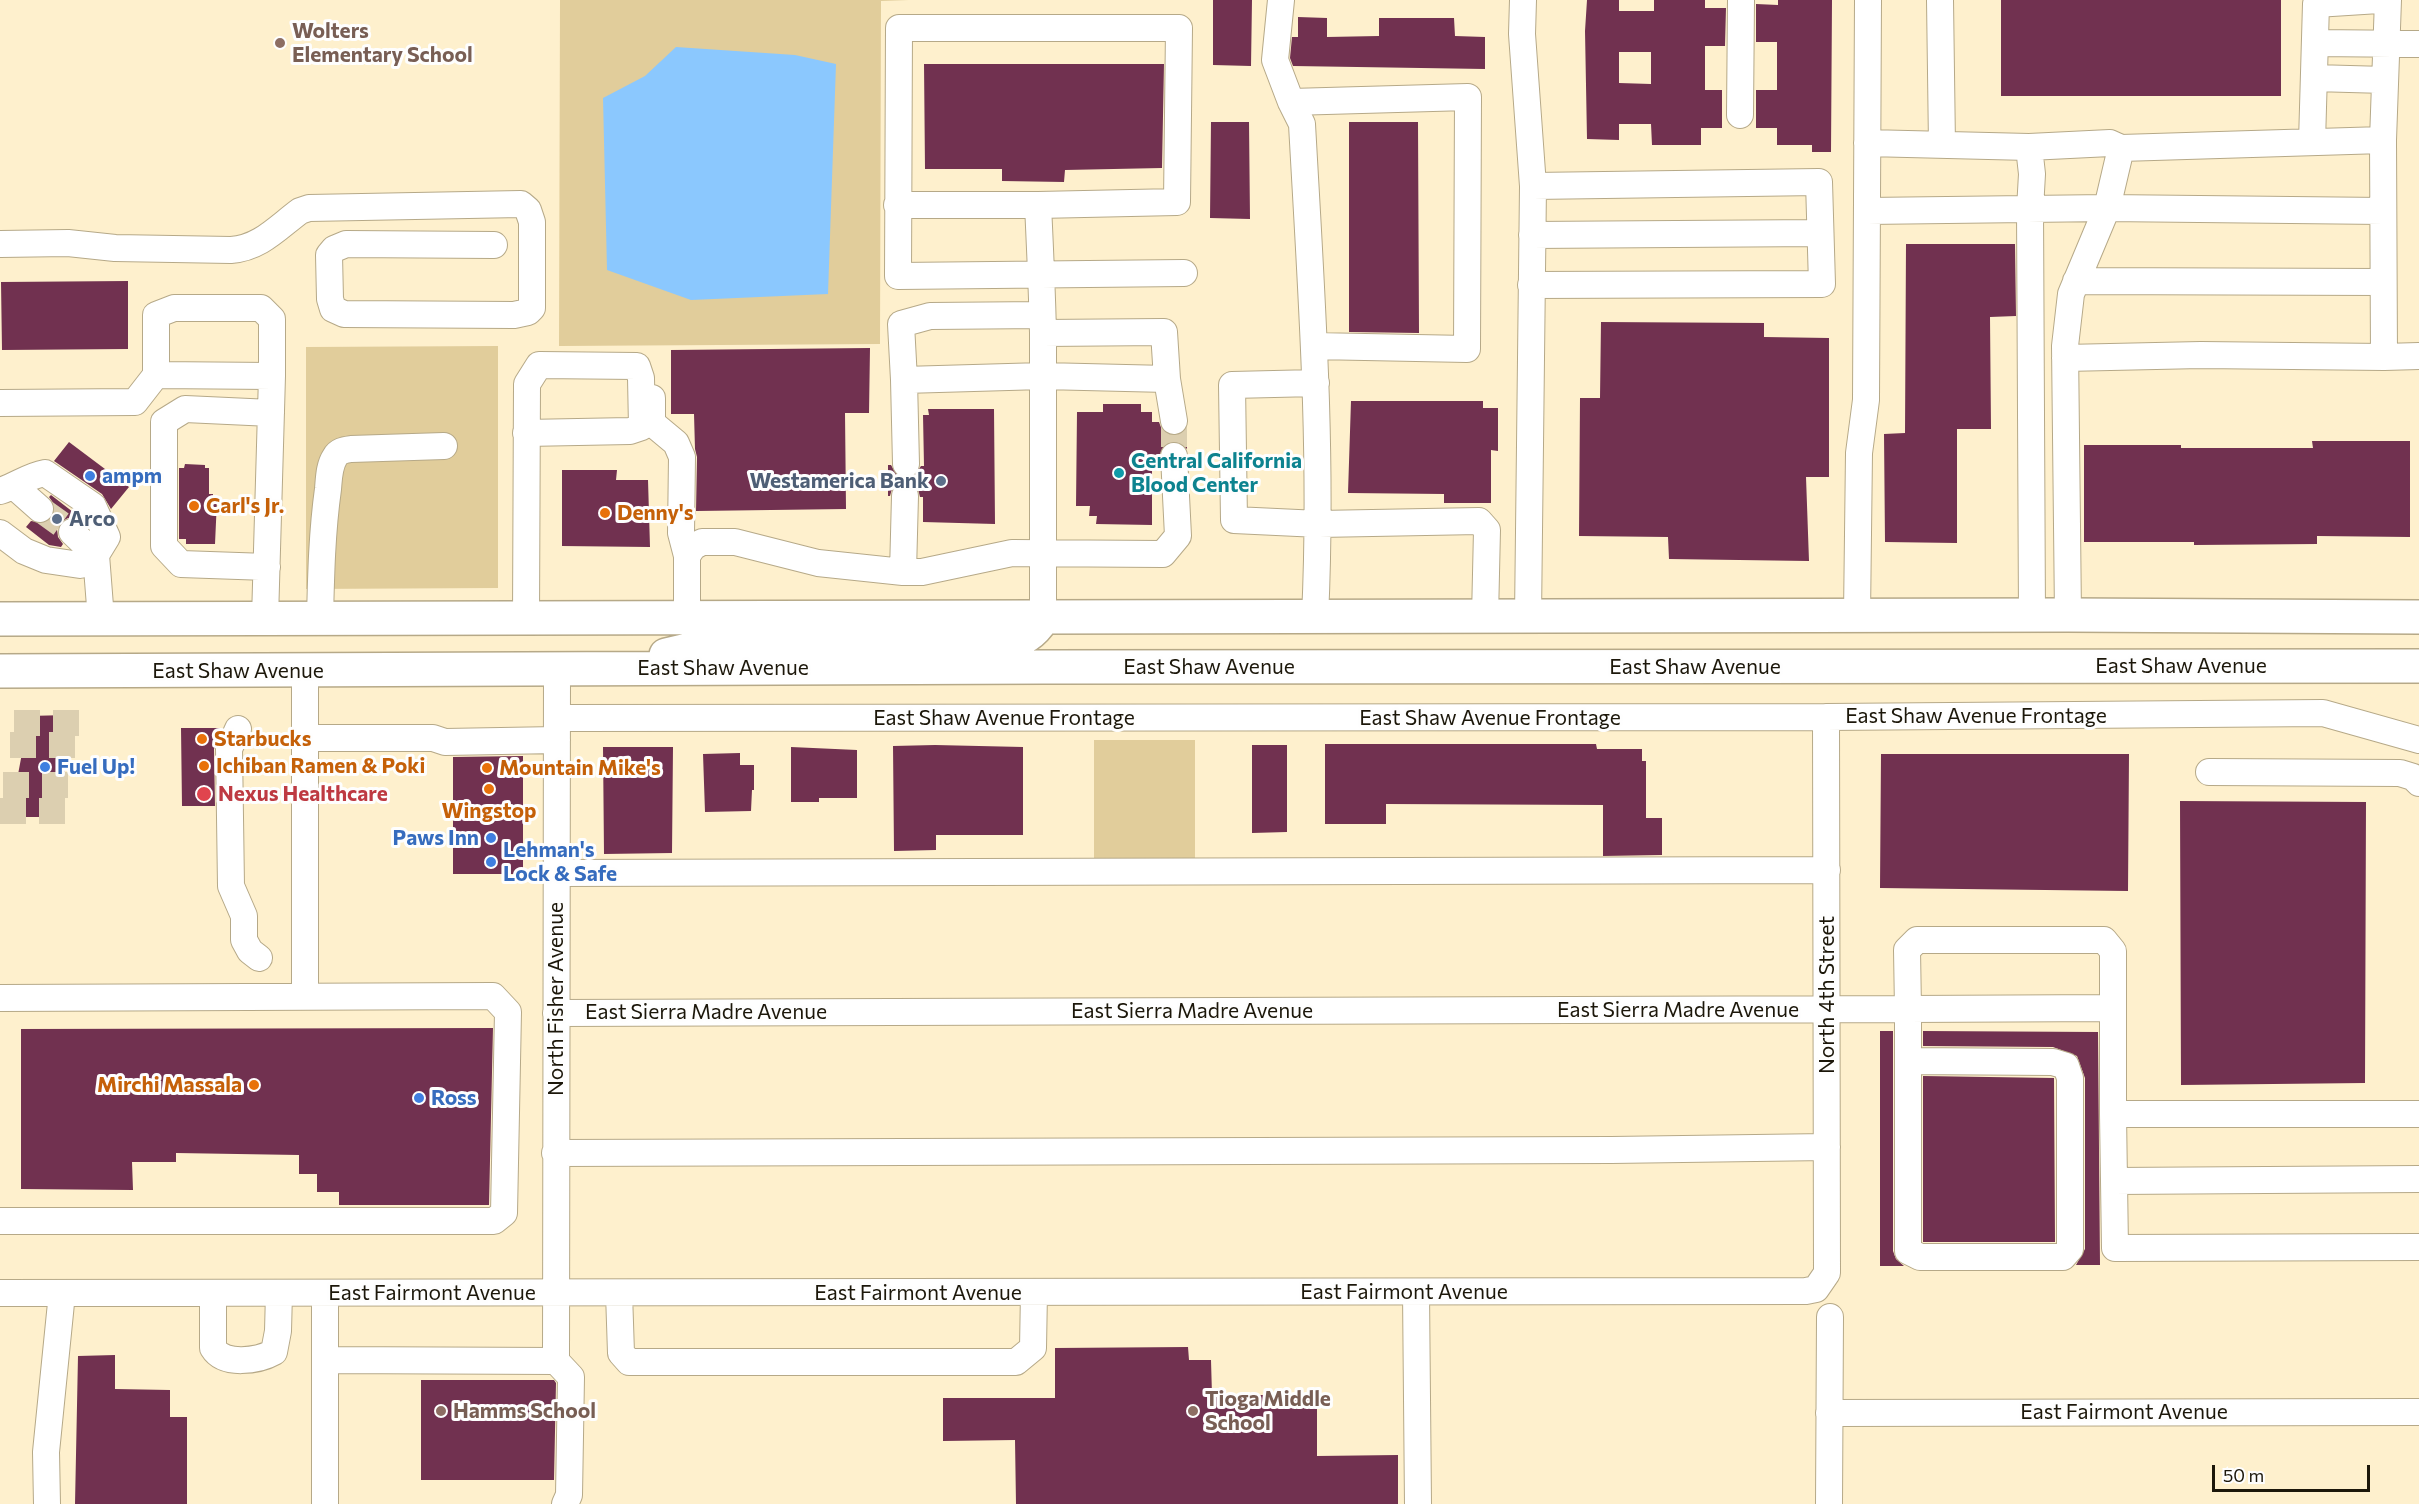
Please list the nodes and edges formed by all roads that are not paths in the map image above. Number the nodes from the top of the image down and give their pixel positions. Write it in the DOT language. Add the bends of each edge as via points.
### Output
graph roads {
  1 [pos="1281,0"];
  2 [pos="1523,0"];
  3 [pos="1741,0"];
  4 [pos="1868,0"];
  5 [pos="1940,0"];
  6 [pos="2379,0"];
  7 [pos="2388,0"];
  8 [pos="2315,43"];
  9 [pos="2387,44"];
  10 [pos="2419,44"];
  11 [pos="2314,78"];
  12 [pos="2385,80"];
  13 [pos="1291,102"];
  14 [pos="1740,115"];
  15 [pos="2383,140"];
  16 [pos="2312,142"];
  17 [pos="1867,143"];
  18 [pos="1942,145"];
  19 [pos="2029,147"];
  20 [pos="2121,148"];
  21 [pos="1533,186"];
  22 [pos="897,205"];
  23 [pos="1038,205"];
  24 [pos="2107,208"];
  25 [pos="2030,209"];
  26 [pos="2383,211"];
  27 [pos="1867,219"];
  28 [pos="1820,233"];
  29 [pos="1532,235"];
  30 [pos="0,244"];
  31 [pos="494,245"];
  32 [pos="1184,273"];
  33 [pos="1041,275"];
  34 [pos="2076,282"];
  35 [pos="2383,282"];
  36 [pos="1531,285"];
  37 [pos="1043,324"];
  38 [pos="1314,346"];
  39 [pos="2419,356"];
  40 [pos="2384,357"];
  41 [pos="2065,358"];
  42 [pos="639,373"];
  43 [pos="156,375"];
  44 [pos="272,376"];
  45 [pos="1043,376"];
  46 [pos="1167,379"];
  47 [pos="904,380"];
  48 [pos="1316,383"];
  49 [pos="0,403"];
  50 [pos="271,413"];
  51 [pos="1174,421"];
  52 [pos="526,433"];
  53 [pos="444,447"];
  54 [pos="1174,456"];
  55 [pos="906,464"];
  56 [pos="7,489"];
  57 [pos="905,496"];
  58 [pos="40,509"];
  59 [pos="1319,524"];
  60 [pos="72,532"];
  61 [pos="0,533"];
  62 [pos="1043,554"];
  63 [pos="96,555"];
  64 [pos="687,556"];
  65 [pos="267,567"];
  66 [pos="903,572"];
  67 [pos="1857,615"];
  68 [pos="2032,615"];
  69 [pos="2068,615"];
  70 [pos="1315,617"];
  71 [pos="1485,617"];
  72 [pos="1528,617"];
  73 [pos="2419,617"];
  74 [pos="526,618"];
  75 [pos="687,618"];
  76 [pos="1043,618"];
  77 [pos="0,619"];
  78 [pos="101,619"];
  79 [pos="265,619"];
  80 [pos="320,619"];
  81 [pos="2419,666"];
  82 [pos="1044,667"];
  83 [pos="612,668"];
  84 [pos="557,669"];
  85 [pos="0,671"];
  86 [pos="305,671"];
  87 [pos="1826,717"];
  88 [pos="238,729"];
  89 [pos="556,729"];
  90 [pos="305,738"];
  91 [pos="2419,740"];
  92 [pos="2209,772"];
  93 [pos="2419,783"];
  94 [pos="1827,870"];
  95 [pos="556,873"];
  96 [pos="259,958"];
  97 [pos="305,997"];
  98 [pos="0,998"];
  99 [pos="2113,1008"];
  100 [pos="1827,1009"];
  101 [pos="1908,1009"];
  102 [pos="556,1013"];
  103 [pos="1908,1061"];
  104 [pos="2113,1114"];
  105 [pos="2419,1114"];
  106 [pos="1827,1147"];
  107 [pos="555,1153"];
  108 [pos="2419,1179"];
  109 [pos="2114,1180"];
  110 [pos="0,1221"];
  111 [pos="2419,1247"];
  112 [pos="1827,1274"];
  113 [pos="1034,1292"];
  114 [pos="1416,1292"];
  115 [pos="0,1293"];
  116 [pos="62,1293"];
  117 [pos="213,1293"];
  118 [pos="279,1293"];
  119 [pos="325,1293"];
  120 [pos="554,1293"];
  121 [pos="619,1293"];
  122 [pos="1830,1317"];
  123 [pos="325,1360"];
  124 [pos="556,1361"];
  125 [pos="2419,1412"];
  126 [pos="1829,1413"];
  127 [pos="47,1504"];
  128 [pos="325,1504"];
  129 [pos="565,1504"];
  130 [pos="1418,1504"];
  131 [pos="1829,1504"];
  1 -- 13 [label="street" via="1275,60"];
  2 -- 21 [label="street"];
  3 -- 14 [label="street"];
  4 -- 17 [label="street"];
  5 -- 18 [label="street"];
  6 -- 8 [label="street" via="2316,4"];
  7 -- 9 [label="street"];
  8 -- 9 [label="street"];
  8 -- 11 [label="street"];
  9 -- 10 [label="street"];
  9 -- 12 [label="street"];
  11 -- 12 [label="street"];
  11 -- 16 [label="street"];
  12 -- 15 [label="street"];
  13 -- 38 [label="street" via="1302,123"];
  13 -- 38 [label="street" via="1468,97 1467,349"];
  15 -- 16 [label="street"];
  15 -- 26 [label="street"];
  16 -- 20 [label="street"];
  17 -- 18 [label="street"];
  17 -- 27 [label="street"];
  18 -- 19 [label="street"];
  19 -- 20 [label="street" via="2110,143"];
  19 -- 25 [label="street"];
  20 -- 24 [label="street"];
  21 -- 28 [label="street" via="1819,182"];
  21 -- 29 [label="street"];
  22 -- 23 [label="street"];
  22 -- 23 [label="street" via="899,28 1179,28 1177,202"];
  22 -- 33 [label="street" via="898,276"];
  23 -- 33 [label="street"];
  24 -- 25 [label="street"];
  24 -- 26 [label="street"];
  24 -- 34 [label="street"];
  25 -- 27 [label="street"];
  25 -- 68 [label="street"];
  26 -- 35 [label="street"];
  27 -- 67 [label="street" via="1866,400 1859,453"];
  28 -- 29 [label="street"];
  28 -- 36 [label="street" via="1822,284"];
  29 -- 36 [label="street"];
  30 -- 31 [label="street" via="239,250 256,245 309,208 520,204 528,210 532,222 528,312 344,314 333,309 329,255 346,244"];
  32 -- 33 [label="street"];
  33 -- 37 [label="street"];
  34 -- 35 [label="street"];
  34 -- 41 [label="street" via="2071,294"];
  35 -- 40 [label="street"];
  36 -- 72 [label="street"];
  37 -- 45 [label="street"];
  37 -- 46 [label="street" via="1164,332"];
  37 -- 47 [label="street" via="930,316 901,324"];
  38 -- 48 [label="street"];
  39 -- 40 [label="street"];
  40 -- 41 [label="street"];
  41 -- 69 [label="street"];
  42 -- 52 [label="street" via="642,427 630,431"];
  42 -- 52 [label="street" via="637,366 539,365 527,384"];
  42 -- 64 [label="street" via="652,375 652,423 676,443 682,457 681,533"];
  43 -- 44 [label="street"];
  43 -- 44 [label="street" via="156,315 174,308 261,308 272,319"];
  43 -- 49 [label="street" via="135,402"];
  44 -- 50 [label="street"];
  45 -- 46 [label="street"];
  45 -- 47 [label="street"];
  45 -- 62 [label="street"];
  46 -- 51 [label="street"];
  47 -- 55 [label="street"];
  48 -- 59 [label="street"];
  48 -- 59 [label="street" via="1233,385 1234,520"];
  50 -- 65 [label="street"];
  50 -- 65 [label="street" via="185,409 164,422 163,443 164,546 181,564"];
  52 -- 74 [label="street"];
  53 -- 80 [label="street" via="351,449 335,455 321,559"];
  54 -- 62 [label="street" via="1178,536 1163,554"];
  56 -- 58 [label="street"];
  56 -- 63 [label="street" via="32,475 45,473 93,506 106,537"];
  57 -- 66 [label="street"];
  59 -- 70 [label="street"];
  59 -- 71 [label="street" via="1479,521 1487,530"];
  60 -- 63 [label="street"];
  61 -- 63 [label="street" via="24,551 46,560 80,565"];
  62 -- 66 [label="street" via="1012,553 922,572"];
  62 -- 76 [label="street"];
  63 -- 78 [label="street"];
  64 -- 66 [label="street" via="702,542 735,542 819,563"];
  64 -- 75 [label="street"];
  65 -- 79 [label="street"];
  67 -- 68 [label="main road"];
  67 -- 72 [label="main road"];
  68 -- 69 [label="main road"];
  69 -- 73 [label="main road"];
  70 -- 71 [label="main road"];
  70 -- 76 [label="main road"];
  70 -- 82 [label="main road" via="1245,640 1061,640 1051,645"];
  71 -- 72 [label="main road"];
  74 -- 75 [label="main road"];
  74 -- 80 [label="main road"];
  75 -- 76 [label="main road"];
  76 -- 83 [label="main road" via="1028,636 1005,643 712,644"];
  77 -- 78 [label="main road"];
  78 -- 79 [label="main road"];
  79 -- 80 [label="main road"];
  81 -- 82 [label="main road, East Shaw Avenue"];
  82 -- 83 [label="main road, East Shaw Avenue"];
  83 -- 84 [label="main road, East Shaw Avenue"];
  84 -- 86 [label="main road, East Shaw Avenue"];
  84 -- 89 [label="street, North Fisher Avenue"];
  85 -- 86 [label="main road, East Shaw Avenue"];
  86 -- 90 [label="street"];
  87 -- 89 [label="street, East Shaw Avenue Frontage"];
  87 -- 91 [label="street, East Shaw Avenue Frontage" via="2323,713"];
  87 -- 94 [label="street, North 4th Street"];
  88 -- 96 [label="street" via="229,749 231,886 244,916 244,940"];
  89 -- 90 [label="street, East Shaw Avenue Frontage" via="445,742 433,738"];
  89 -- 95 [label="street, North Fisher Avenue"];
  90 -- 97 [label="street"];
  92 -- 93 [label="street" via="2400,773"];
  94 -- 95 [label="street"];
  94 -- 100 [label="street, North 4th Street"];
  95 -- 102 [label="street, North Fisher Avenue"];
  97 -- 98 [label="street"];
  97 -- 110 [label="street" via="493,996 508,1012 504,1213 494,1221"];
  99 -- 101 [label="street, East Sierra Madre Avenue"];
  99 -- 101 [label="street" via="2113,951 2104,940 1917,940 1907,950"];
  99 -- 104 [label="street"];
  100 -- 101 [label="street, East Sierra Madre Avenue"];
  100 -- 102 [label="street, East Sierra Madre Avenue"];
  100 -- 106 [label="street, North 4th Street"];
  101 -- 103 [label="street"];
  102 -- 107 [label="street, North Fisher Avenue"];
  103 -- 103 [label="street" via="2053,1062 2066,1066 2070,1078 2070,1249 2063,1257 1920,1257 1908,1251"];
  104 -- 105 [label="street"];
  104 -- 109 [label="street"];
  106 -- 107 [label="street"];
  106 -- 112 [label="street, North 4th Street"];
  107 -- 120 [label="street, North Fisher Avenue"];
  108 -- 109 [label="street"];
  109 -- 111 [label="street" via="2115,1248"];
  112 -- 114 [label="street, East Fairmont Avenue" via="1816,1288 1806,1291"];
  113 -- 114 [label="street, East Fairmont Avenue"];
  113 -- 121 [label="street, East Fairmont Avenue"];
  113 -- 121 [label="street" via="1033,1348 1016,1362 629,1362 621,1353"];
  114 -- 130 [label="street"];
  115 -- 116 [label="street, East Fairmont Avenue"];
  116 -- 117 [label="street, East Fairmont Avenue"];
  116 -- 127 [label="street" via="46,1452"];
  117 -- 118 [label="street, East Fairmont Avenue"];
  117 -- 118 [label="street" via="213,1348 223,1356 242,1359 266,1357 273,1352"];
  118 -- 119 [label="street, East Fairmont Avenue"];
  119 -- 120 [label="street, East Fairmont Avenue"];
  119 -- 123 [label="street"];
  120 -- 121 [label="street, East Fairmont Avenue"];
  120 -- 124 [label="street, North Fisher Avenue"];
  122 -- 126 [label="street"];
  123 -- 124 [label="street"];
  123 -- 128 [label="street"];
  124 -- 129 [label="street" via="571,1377 569,1496"];
  125 -- 126 [label="street, East Fairmont Avenue"];
  126 -- 131 [label="street"];
}
